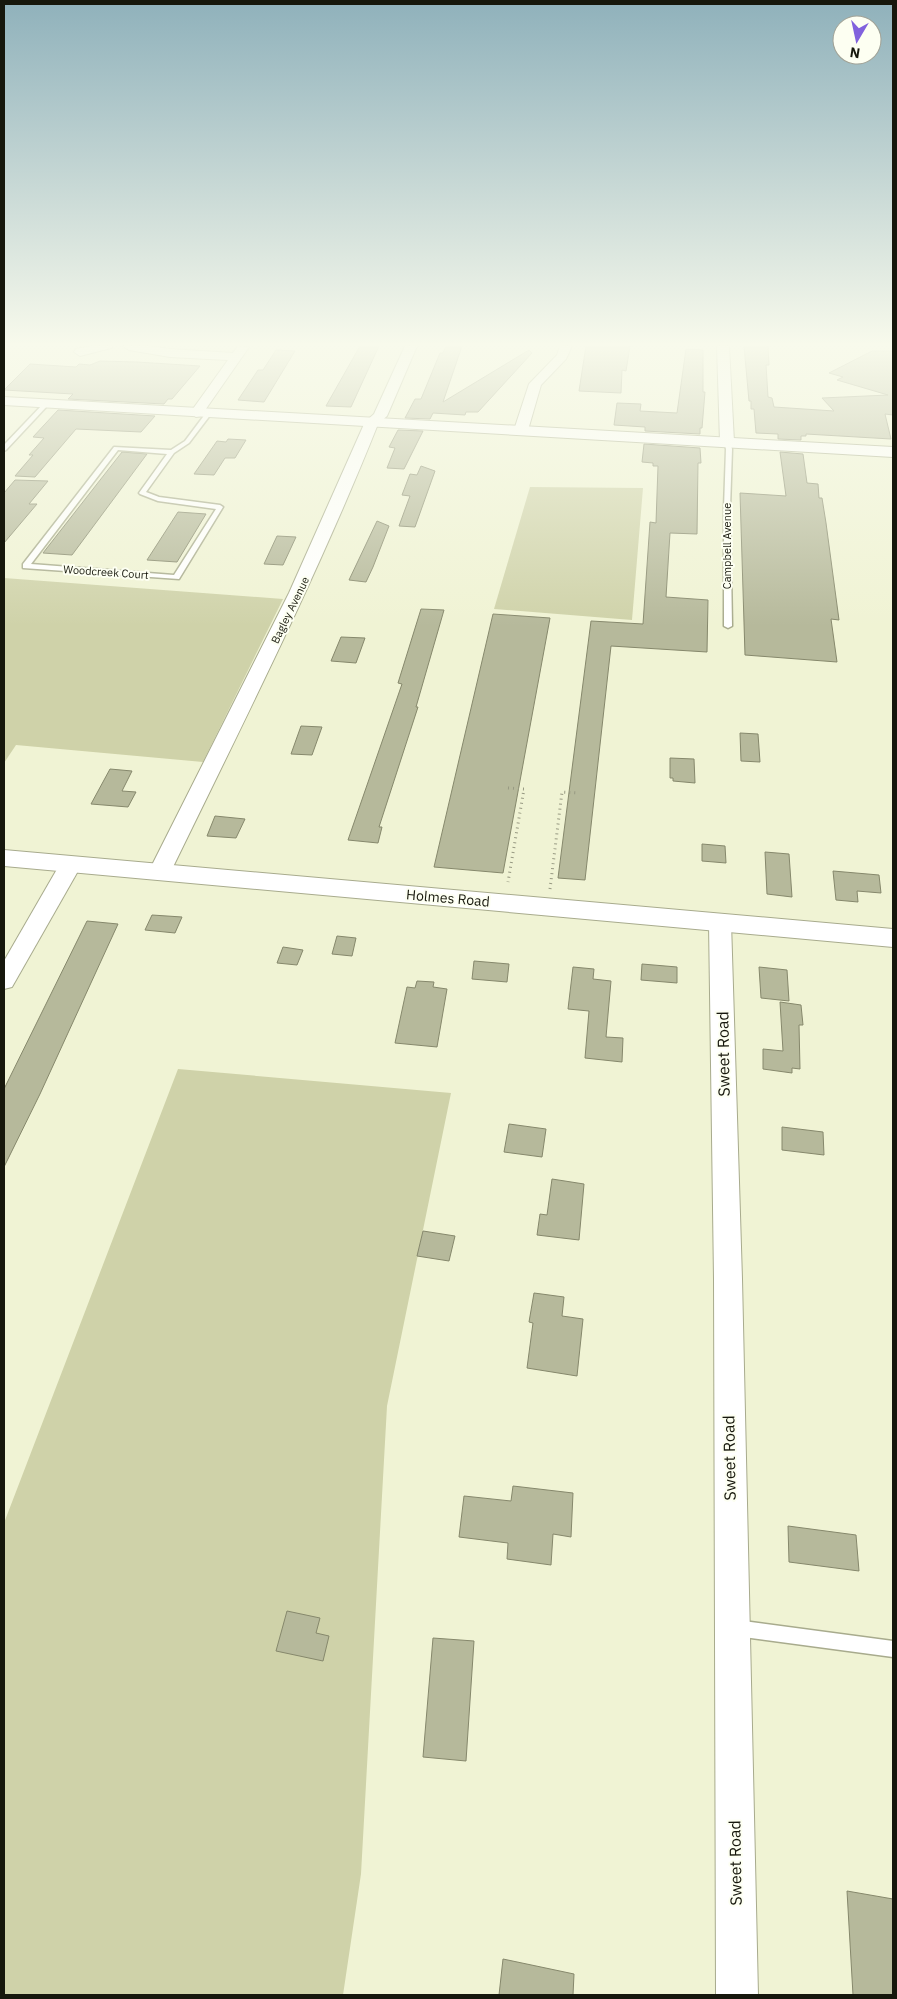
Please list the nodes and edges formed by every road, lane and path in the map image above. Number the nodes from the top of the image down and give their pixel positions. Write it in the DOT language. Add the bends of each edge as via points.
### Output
graph roads {
  1 [pos="13,439"];
  2 [pos="188,439"];
  3 [pos="365,439"];
  4 [pos="680,439"];
  5 [pos="727,442"];
  6 [pos="4,449"];
  7 [pos="172,452"];
  8 [pos="893,452"];
  9 [pos="728,626"];
  10 [pos="508,788"];
  11 [pos="579,793"];
  12 [pos="4,858"];
  13 [pos="70,864"];
  14 [pos="160,871"];
  15 [pos="508,882"];
  16 [pos="550,892"];
  17 [pos="720,922"];
  18 [pos="893,938"];
  19 [pos="4,981"];
  20 [pos="732,1628"];
  21 [pos="893,1649"];
  22 [pos="737,1995"];
  1 -- 6 [label="lane"];
  2 -- 7 [label="lane, Woodcreek Court"];
  3 -- 14 [label="street, Bagley Avenue" via="297,596"];
  4 -- 5 [label="street"];
  5 -- 8 [label="street"];
  5 -- 9 [label="lane, Campbell Avenue" via="730,449"];
  7 -- 7 [label="lane, Woodcreek Court" via="116,448 26,566 176,577 220,507 142,494"];
  10 -- 15 [label="path" via="524,789"];
  11 -- 16 [label="path" via="562,792"];
  12 -- 13 [label="street, Holmes Road"];
  13 -- 14 [label="street, Holmes Road"];
  13 -- 19 [label="street"];
  14 -- 17 [label="street, Holmes Road"];
  17 -- 18 [label="street, Holmes Road"];
  17 -- 20 [label="street, Sweet Road"];
  20 -- 21 [label="lane"];
  20 -- 22 [label="street, Sweet Road"];
}
